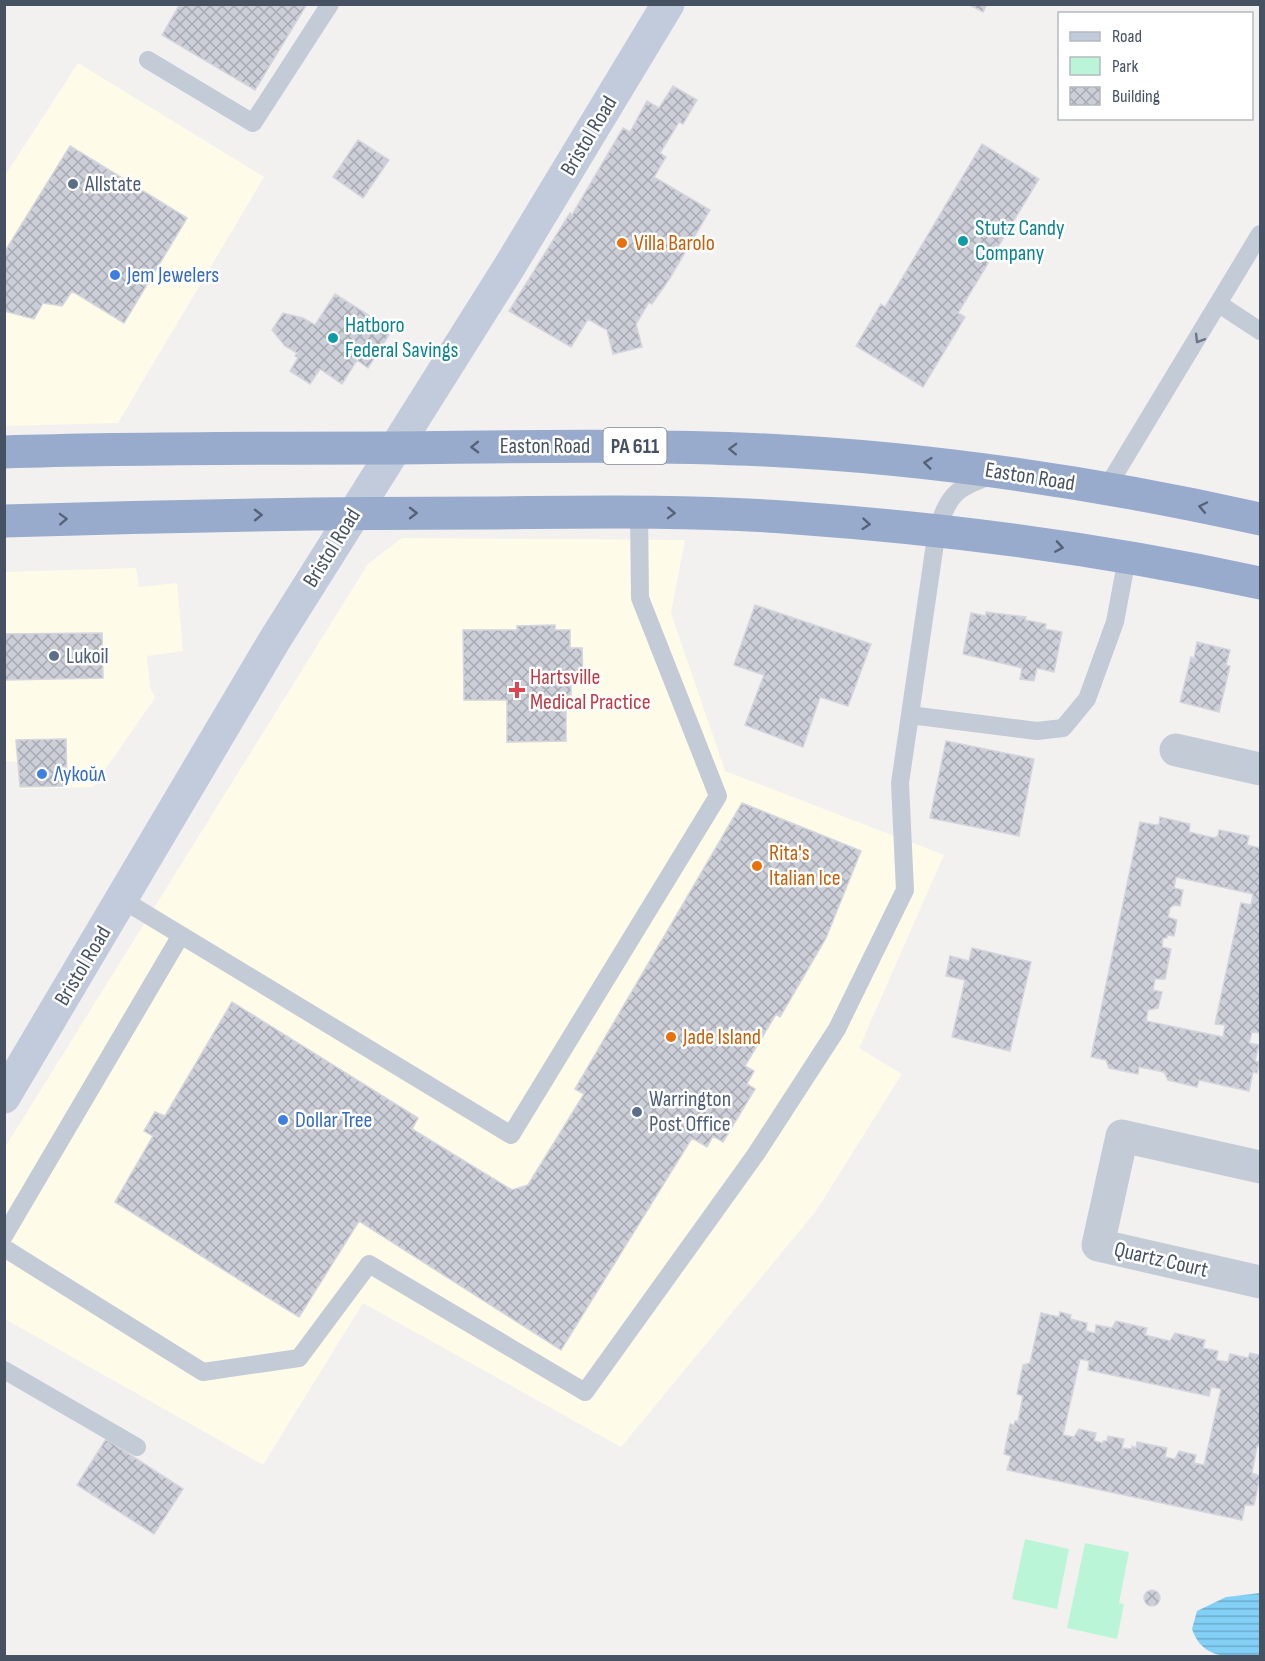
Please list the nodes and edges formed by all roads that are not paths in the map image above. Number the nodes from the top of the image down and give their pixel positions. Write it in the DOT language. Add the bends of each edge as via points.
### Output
graph roads {
  1 [pos="330,4"];
  2 [pos="668,4"];
  3 [pos="148,60"];
  4 [pos="1260,234"];
  5 [pos="1220,304"];
  6 [pos="1260,331"];
  7 [pos="394,448"];
  8 [pos="4,452"];
  9 [pos="999,472"];
  10 [pos="1106,489"];
  11 [pos="639,512"];
  12 [pos="354,513"];
  13 [pos="1260,519"];
  14 [pos="4,521"];
  15 [pos="938,530"];
  16 [pos="1127,558"];
  17 [pos="1260,583"];
  18 [pos="910,715"];
  19 [pos="1176,750"];
  20 [pos="1260,769"];
  21 [pos="123,900"];
  22 [pos="181,935"];
  23 [pos="4,1097"];
  24 [pos="1260,1167"];
  25 [pos="4,1236"];
  26 [pos="4,1248"];
  27 [pos="1260,1282"];
  28 [pos="4,1370"];
  29 [pos="137,1447"];
  1 -- 3 [label="lane" via="254,123"];
  2 -- 7 [label="main road, Bristol Road"];
  4 -- 5 [label="lane"];
  5 -- 6 [label="lane"];
  5 -- 10 [label="lane, one-way"];
  7 -- 8 [label="highway, Easton Road / PA 611"];
  9 -- 7 [label="highway, Easton Road / PA 611, one-way" via="767,450 627,446"];
  7 -- 12 [label="main road, Bristol Road"];
  9 -- 10 [label="highway, Easton Road / PA 611"];
  9 -- 15 [label="lane" via="969,483 948,500"];
  13 -- 10 [label="highway, Easton Road / PA 611, one-way"];
  12 -- 11 [label="highway, one-way"];
  11 -- 15 [label="highway, one-way" via="794,518"];
  11 -- 22 [label="lane" via="640,597 718,796 510,1135"];
  14 -- 12 [label="highway, one-way"];
  12 -- 21 [label="main road, Bristol Road" via="205,756"];
  15 -- 16 [label="highway, one-way"];
  15 -- 18 [label="lane"];
  16 -- 17 [label="highway"];
  16 -- 18 [label="lane" via="1115,622 1087,699 1063,728 1037,731"];
  18 -- 26 [label="lane" via="900,783 905,890 837,1029 756,1154 585,1392 369,1264 299,1358 203,1372"];
  19 -- 20 [label="street"];
  21 -- 22 [label="lane"];
  21 -- 23 [label="main road, Bristol Road"];
  22 -- 25 [label="lane"];
  24 -- 27 [label="street, Quartz Court" via="1122,1136 1098,1245"];
  28 -- 29 [label="lane"];
}
